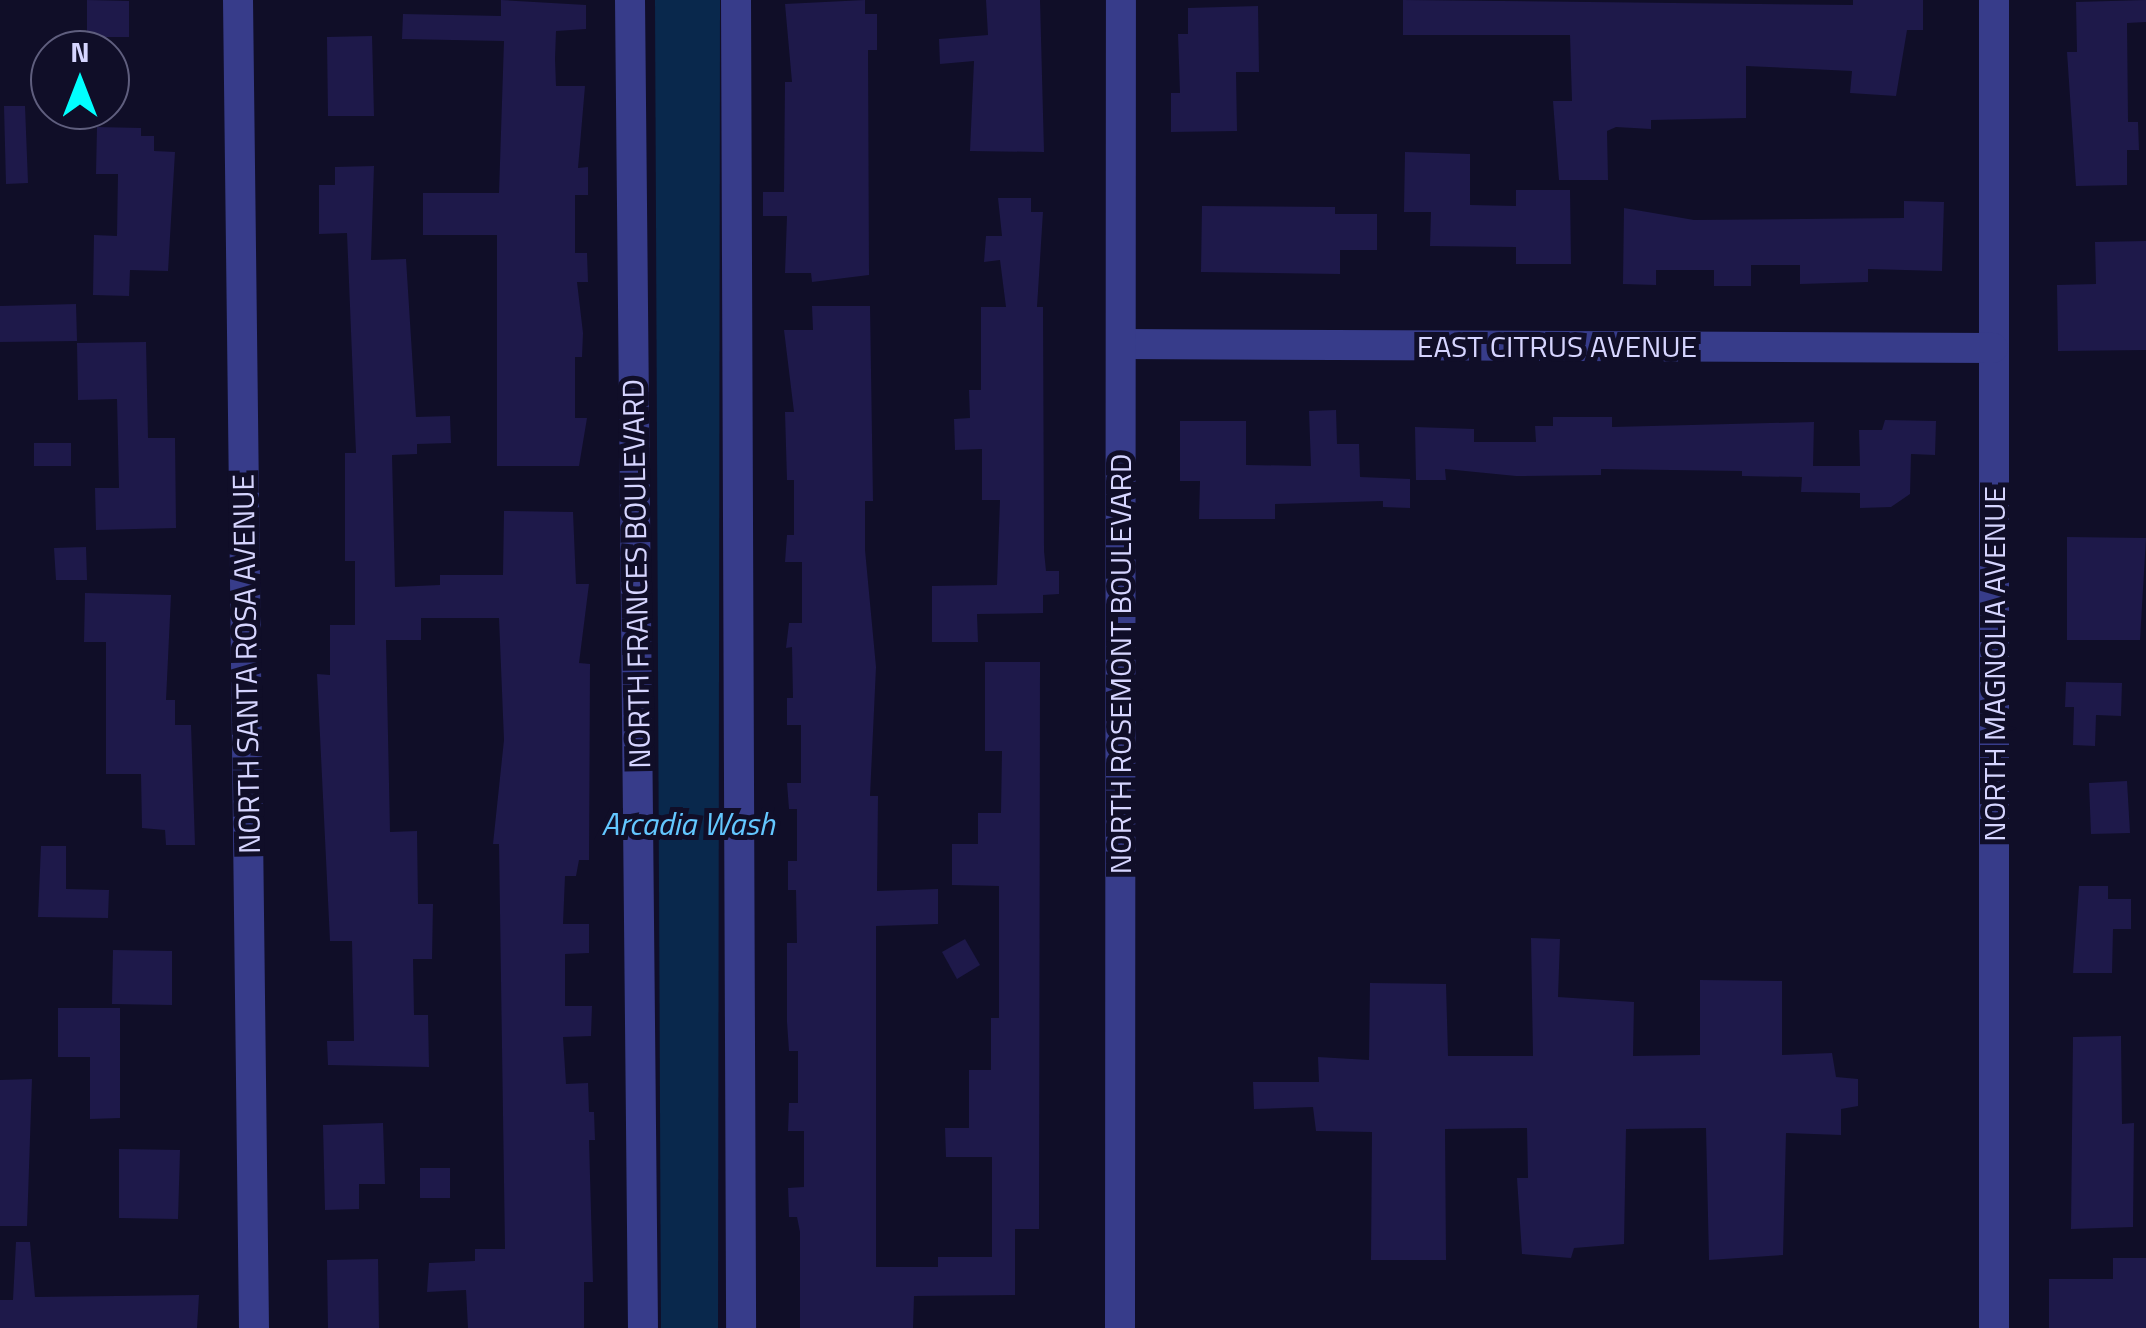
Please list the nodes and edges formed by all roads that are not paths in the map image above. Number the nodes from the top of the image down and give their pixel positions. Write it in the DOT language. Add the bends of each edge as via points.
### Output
graph roads {
  1 [pos="238,0"];
  2 [pos="630,0"];
  3 [pos="736,0"];
  4 [pos="1121,0"];
  5 [pos="1994,0"];
  6 [pos="1120,344"];
  7 [pos="1993,348"];
  8 [pos="254,1328"];
  9 [pos="643,1328"];
  10 [pos="741,1328"];
  11 [pos="1120,1328"];
  12 [pos="1994,1328"];
  1 -- 8 [label="street, NORTH SANTA ROSA AVENUE"];
  2 -- 9 [label="street, NORTH FRANCES BOULEVARD"];
  3 -- 10 [label="street"];
  4 -- 6 [label="street, NORTH ROSEMONT BOULEVARD"];
  5 -- 7 [label="street, NORTH MAGNOLIA AVENUE"];
  6 -- 7 [label="street, EAST CITRUS AVENUE"];
  6 -- 11 [label="street, NORTH ROSEMONT BOULEVARD"];
  7 -- 12 [label="street, NORTH MAGNOLIA AVENUE"];
}
